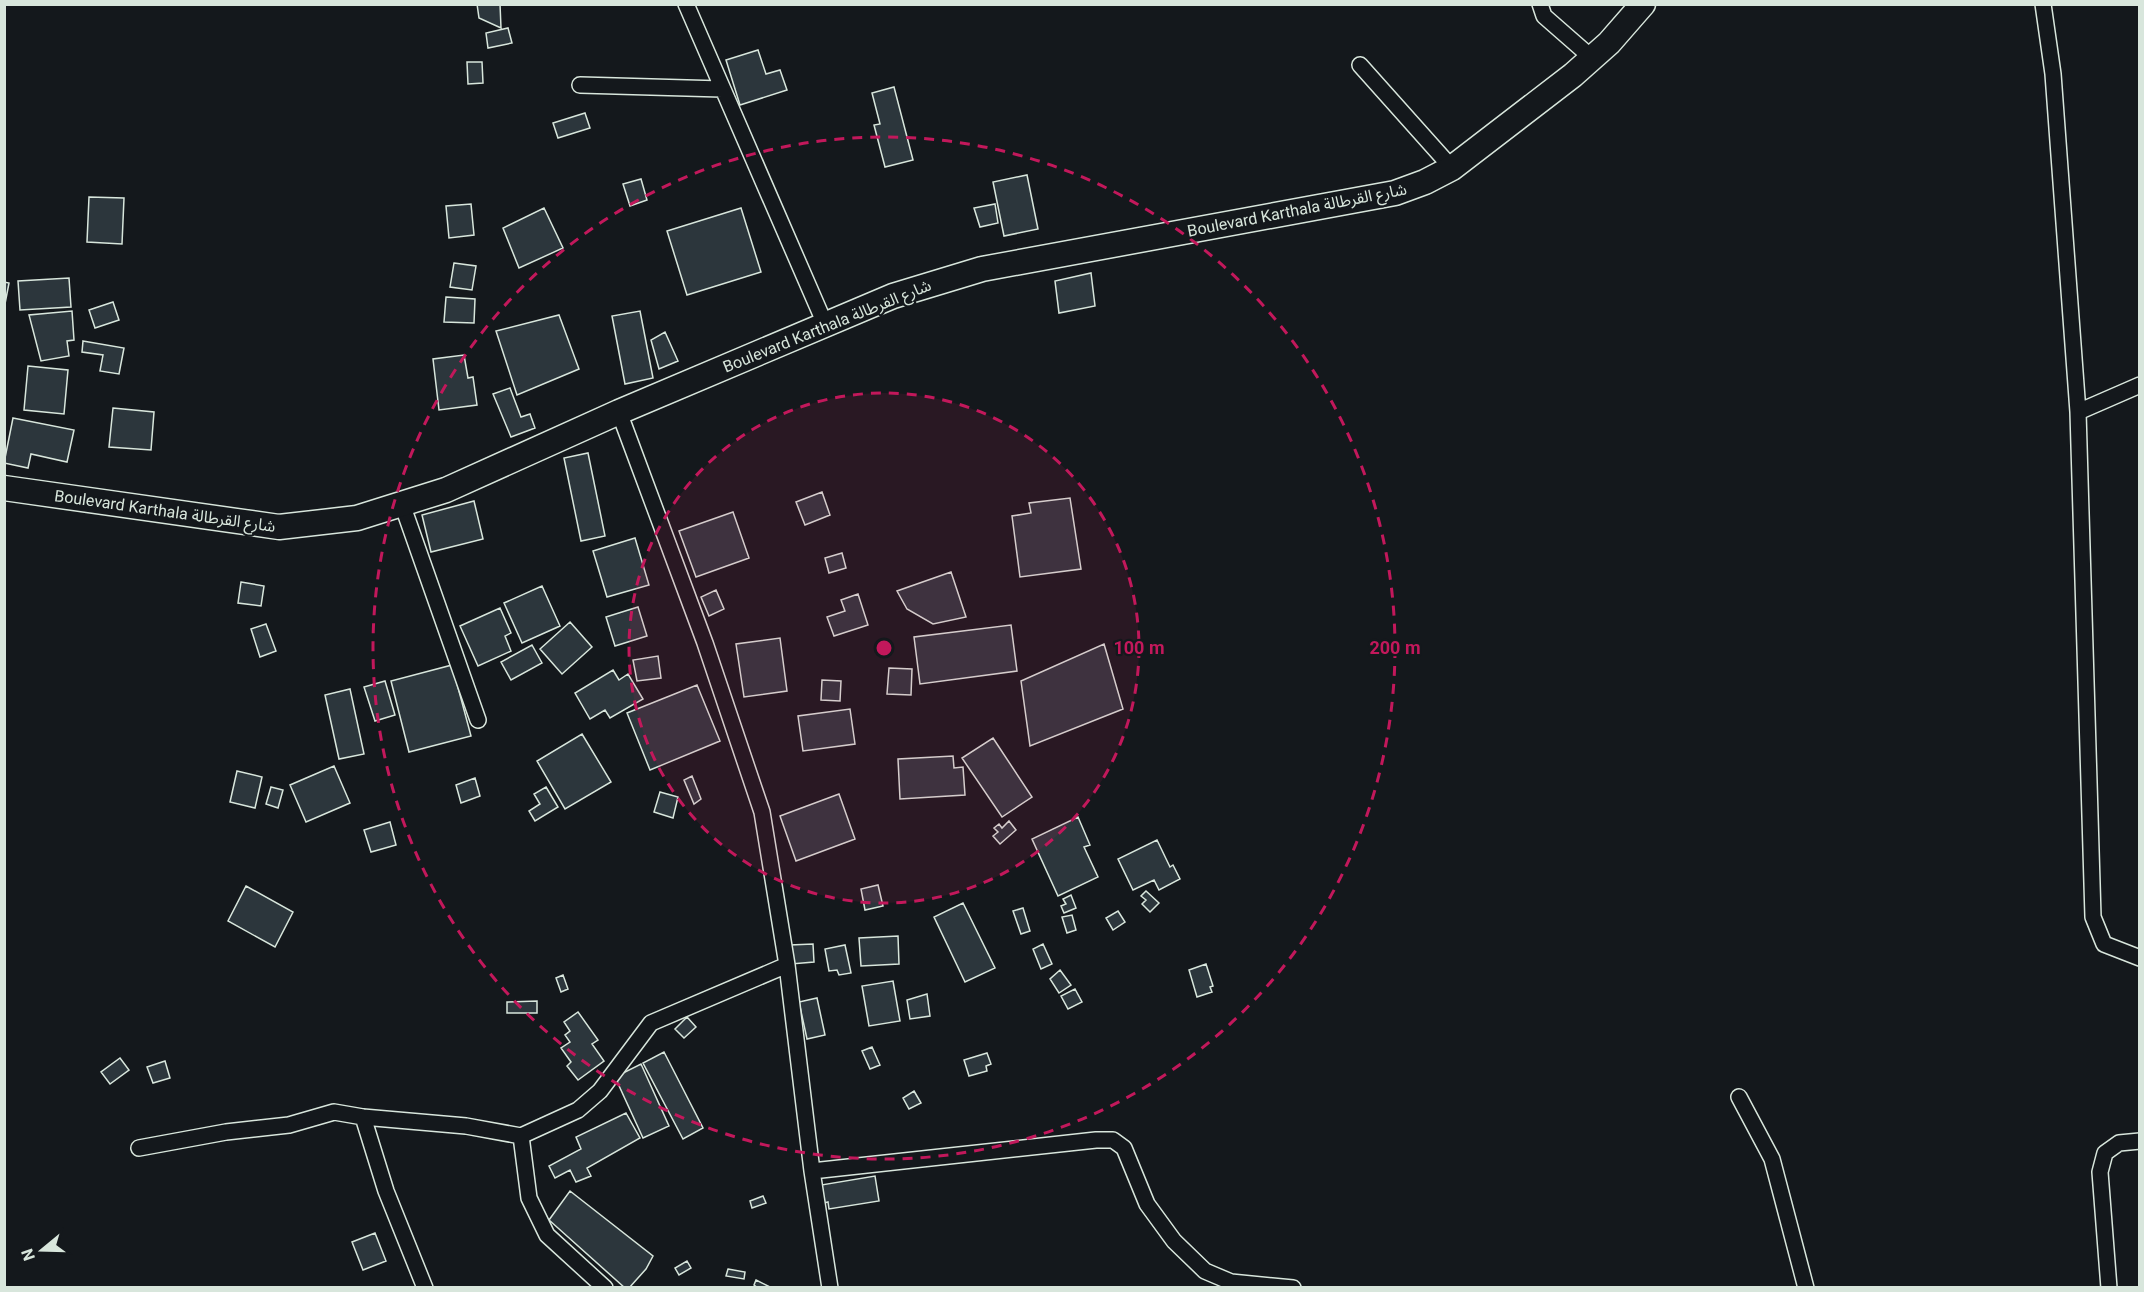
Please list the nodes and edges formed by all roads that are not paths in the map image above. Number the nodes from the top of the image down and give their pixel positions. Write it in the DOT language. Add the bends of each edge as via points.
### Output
graph roads {
  1 [pos="686,4"];
  2 [pos="1540,4"];
  3 [pos="1643,4"];
  4 [pos="2043,4"];
  5 [pos="1592,58"];
  6 [pos="1360,65"];
  7 [pos="580,85"];
  8 [pos="722,89"];
  9 [pos="1452,168"];
  10 [pos="825,324"];
  11 [pos="2139,385"];
  12 [pos="619,412"];
  13 [pos="2078,412"];
  14 [pos="4,488"];
  15 [pos="402,504"];
  16 [pos="478,720"];
  17 [pos="2139,958"];
  18 [pos="787,965"];
  19 [pos="1739,1097"];
  20 [pos="363,1117"];
  21 [pos="521,1136"];
  22 [pos="2139,1141"];
  23 [pos="139,1148"];
  24 [pos="812,1171"];
  25 [pos="425,1287"];
  26 [pos="605,1287"];
  27 [pos="830,1287"];
  28 [pos="1293,1287"];
  29 [pos="1806,1287"];
  30 [pos="2109,1287"];
  1 -- 8 [label="street"];
  2 -- 5 [label="street" via="1544,16"];
  3 -- 5 [label="main road, Boulevard Karthala شارع القرطالة"];
  4 -- 13 [label="street" via="2053,74"];
  5 -- 9 [label="main road, Boulevard Karthala شارع القرطالة"];
  6 -- 9 [label="street"];
  7 -- 8 [label="street"];
  8 -- 10 [label="street"];
  9 -- 10 [label="main road, Boulevard Karthala شارع القرطالة" via="1395,193 982,269"];
  10 -- 12 [label="main road, Boulevard Karthala شارع القرطالة"];
  11 -- 13 [label="street"];
  12 -- 15 [label="main road, Boulevard Karthala شارع القرطالة" via="446,490"];
  12 -- 18 [label="street" via="705,643 762,812"];
  13 -- 17 [label="street" via="2093,917 2104,944"];
  14 -- 15 [label="main road, Boulevard Karthala شارع القرطالة" via="279,527 357,518"];
  15 -- 16 [label="street"];
  18 -- 21 [label="street" via="651,1023 600,1091 578,1110"];
  18 -- 24 [label="street"];
  19 -- 29 [label="street" via="1772,1159"];
  20 -- 21 [label="street" via="466,1126"];
  20 -- 23 [label="street" via="334,1112 288,1125"];
  20 -- 25 [label="street"];
  21 -- 26 [label="street" via="529,1198 548,1235"];
  22 -- 30 [label="street" via="2119,1143 2104,1153 2100,1172"];
  24 -- 27 [label="street"];
  24 -- 28 [label="street" via="1113,1140 1124,1148 1147,1204 1174,1241 1205,1271 1231,1282"];
}
